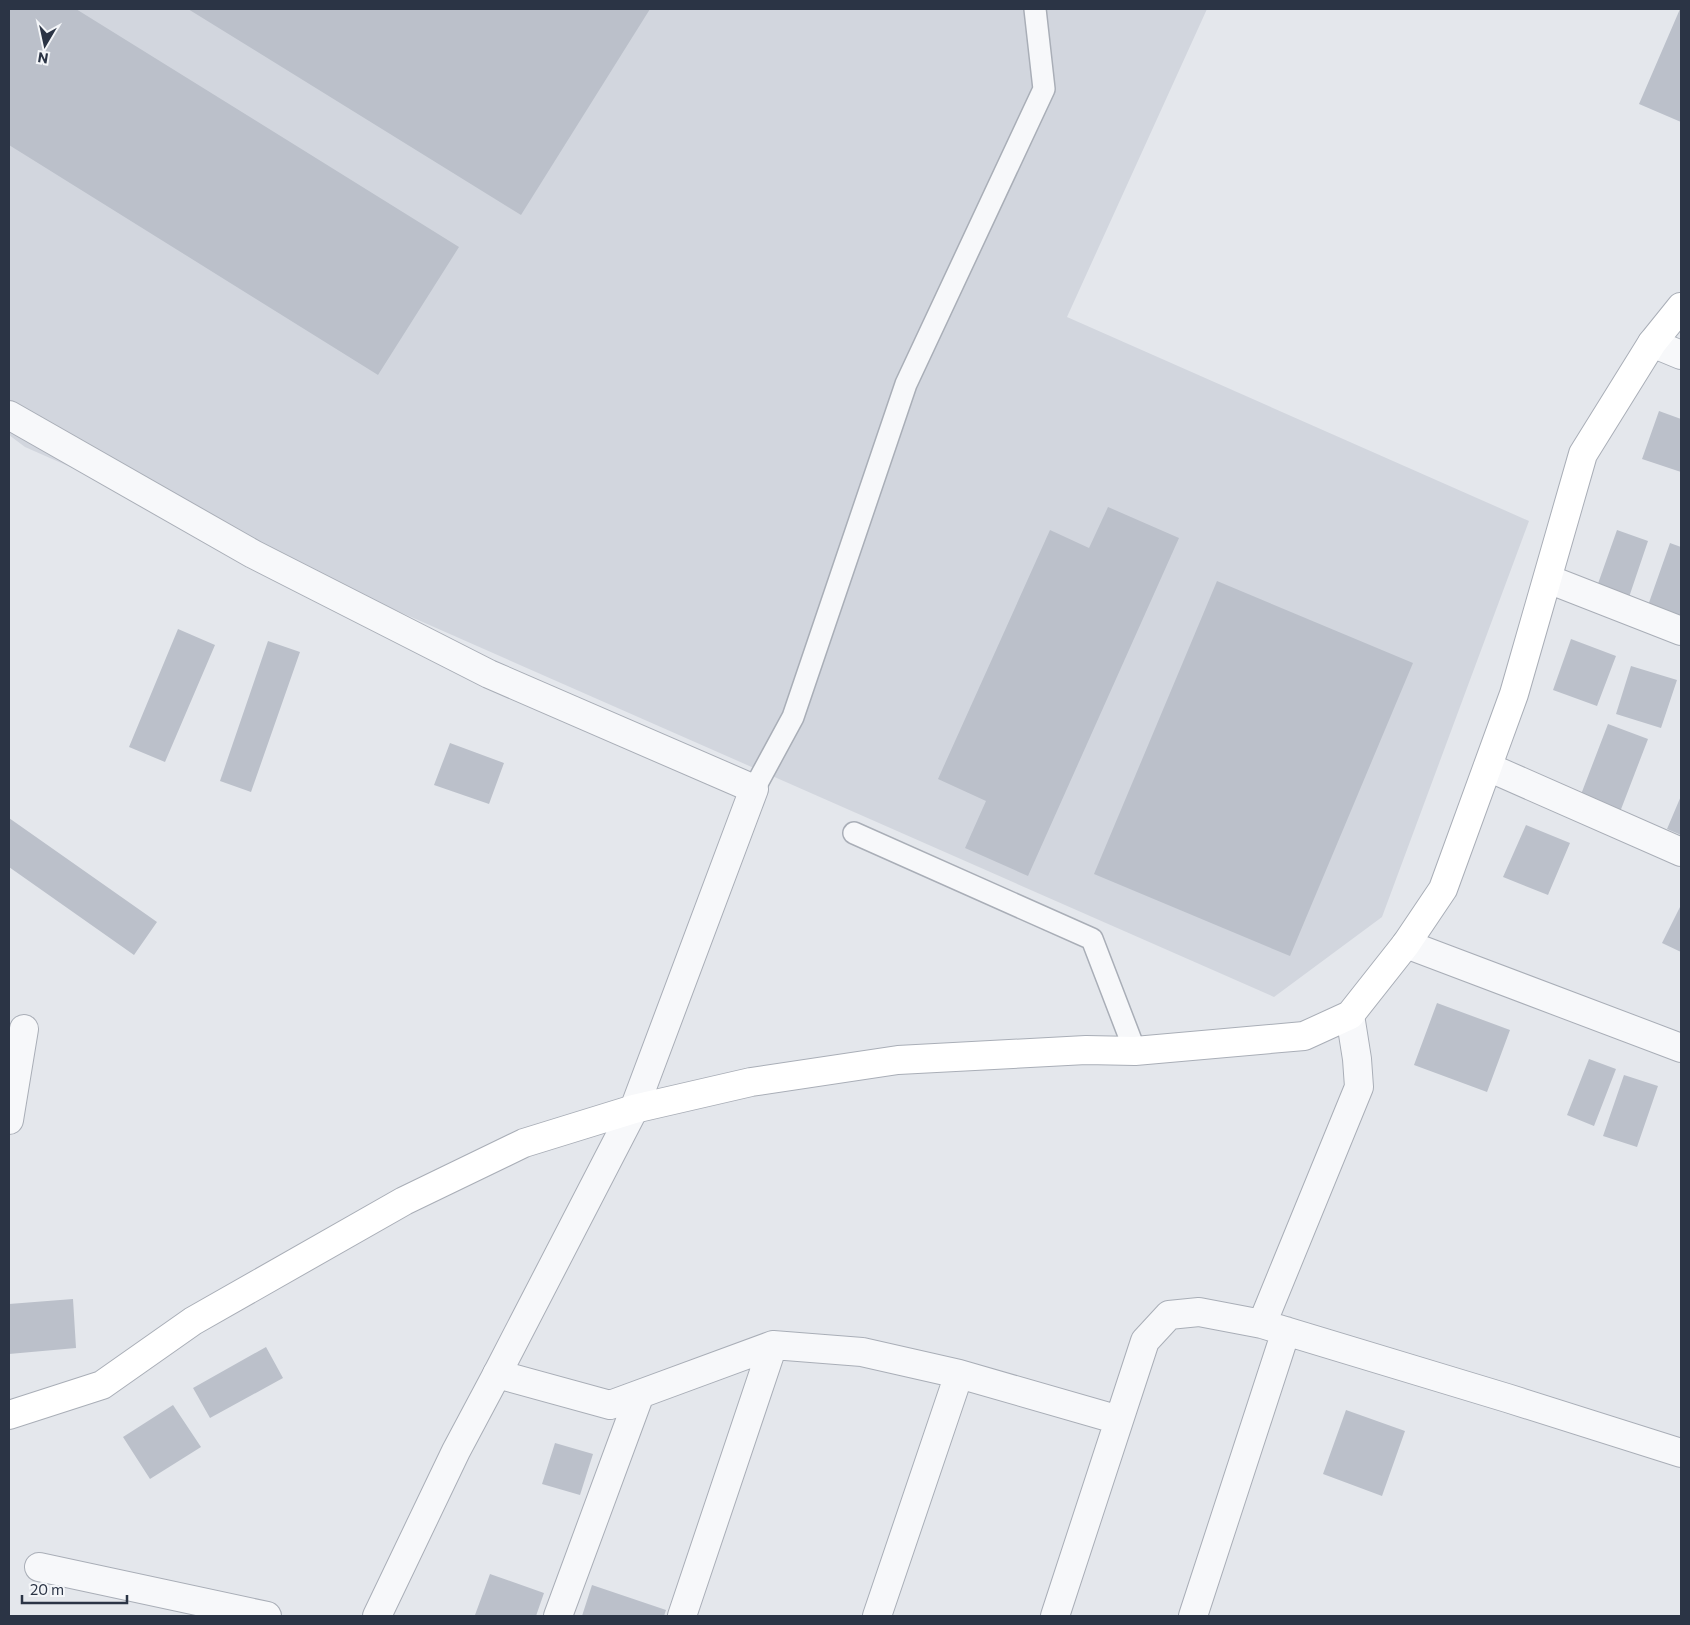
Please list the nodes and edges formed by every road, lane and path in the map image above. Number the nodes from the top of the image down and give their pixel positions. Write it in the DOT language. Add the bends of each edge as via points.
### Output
graph roads {
  1 [pos="1035,9"];
  2 [pos="1681,307"];
  3 [pos="1652,343"];
  4 [pos="1681,356"];
  5 [pos="9,415"];
  6 [pos="1548,579"];
  7 [pos="1681,631"];
  8 [pos="1488,767"];
  9 [pos="754,789"];
  10 [pos="854,833"];
  11 [pos="1681,852"];
  12 [pos="1406,944"];
  13 [pos="1350,1015"];
  14 [pos="24,1029"];
  15 [pos="1681,1048"];
  16 [pos="1136,1050"];
  17 [pos="634,1109"];
  18 [pos="9,1120"];
  19 [pos="1274,1328"];
  20 [pos="773,1345"];
  21 [pos="497,1374"];
  22 [pos="959,1374"];
  23 [pos="640,1394"];
  24 [pos="9,1415"];
  25 [pos="1119,1420"];
  26 [pos="1681,1453"];
  27 [pos="39,1566"];
  28 [pos="267,1616"];
  29 [pos="377,1616"];
  30 [pos="558,1616"];
  31 [pos="682,1616"];
  32 [pos="877,1616"];
  33 [pos="1055,1616"];
  34 [pos="1193,1616"];
  1 -- 9 [label="lane" via="1044,89 906,384 793,717"];
  2 -- 3 [label="main road"];
  3 -- 4 [label="street"];
  3 -- 6 [label="main road" via="1583,454"];
  5 -- 9 [label="street" via="253,554 489,674"];
  6 -- 7 [label="street"];
  6 -- 8 [label="main road" via="1514,694"];
  8 -- 11 [label="street"];
  8 -- 12 [label="main road" via="1443,889"];
  9 -- 17 [label="street"];
  10 -- 16 [label="lane" via="1092,939"];
  12 -- 13 [label="main road"];
  12 -- 15 [label="street"];
  13 -- 16 [label="main road" via="1304,1036"];
  13 -- 19 [label="street" via="1359,1087"];
  14 -- 18 [label="street"];
  16 -- 17 [label="main road" via="898,1060 751,1082"];
  17 -- 21 [label="street"];
  17 -- 24 [label="main road" via="524,1143 413,1197 193,1321 102,1385"];
  19 -- 25 [label="street" via="1199,1312 1169,1315 1145,1341"];
  19 -- 26 [label="street"];
  19 -- 34 [label="street"];
  20 -- 22 [label="street" via="862,1352"];
  20 -- 23 [label="street"];
  20 -- 31 [label="street"];
  21 -- 23 [label="street" via="610,1405"];
  21 -- 29 [label="street" via="456,1450"];
  22 -- 25 [label="street"];
  22 -- 32 [label="street"];
  23 -- 30 [label="street"];
  25 -- 33 [label="street"];
  27 -- 28 [label="street"];
}
